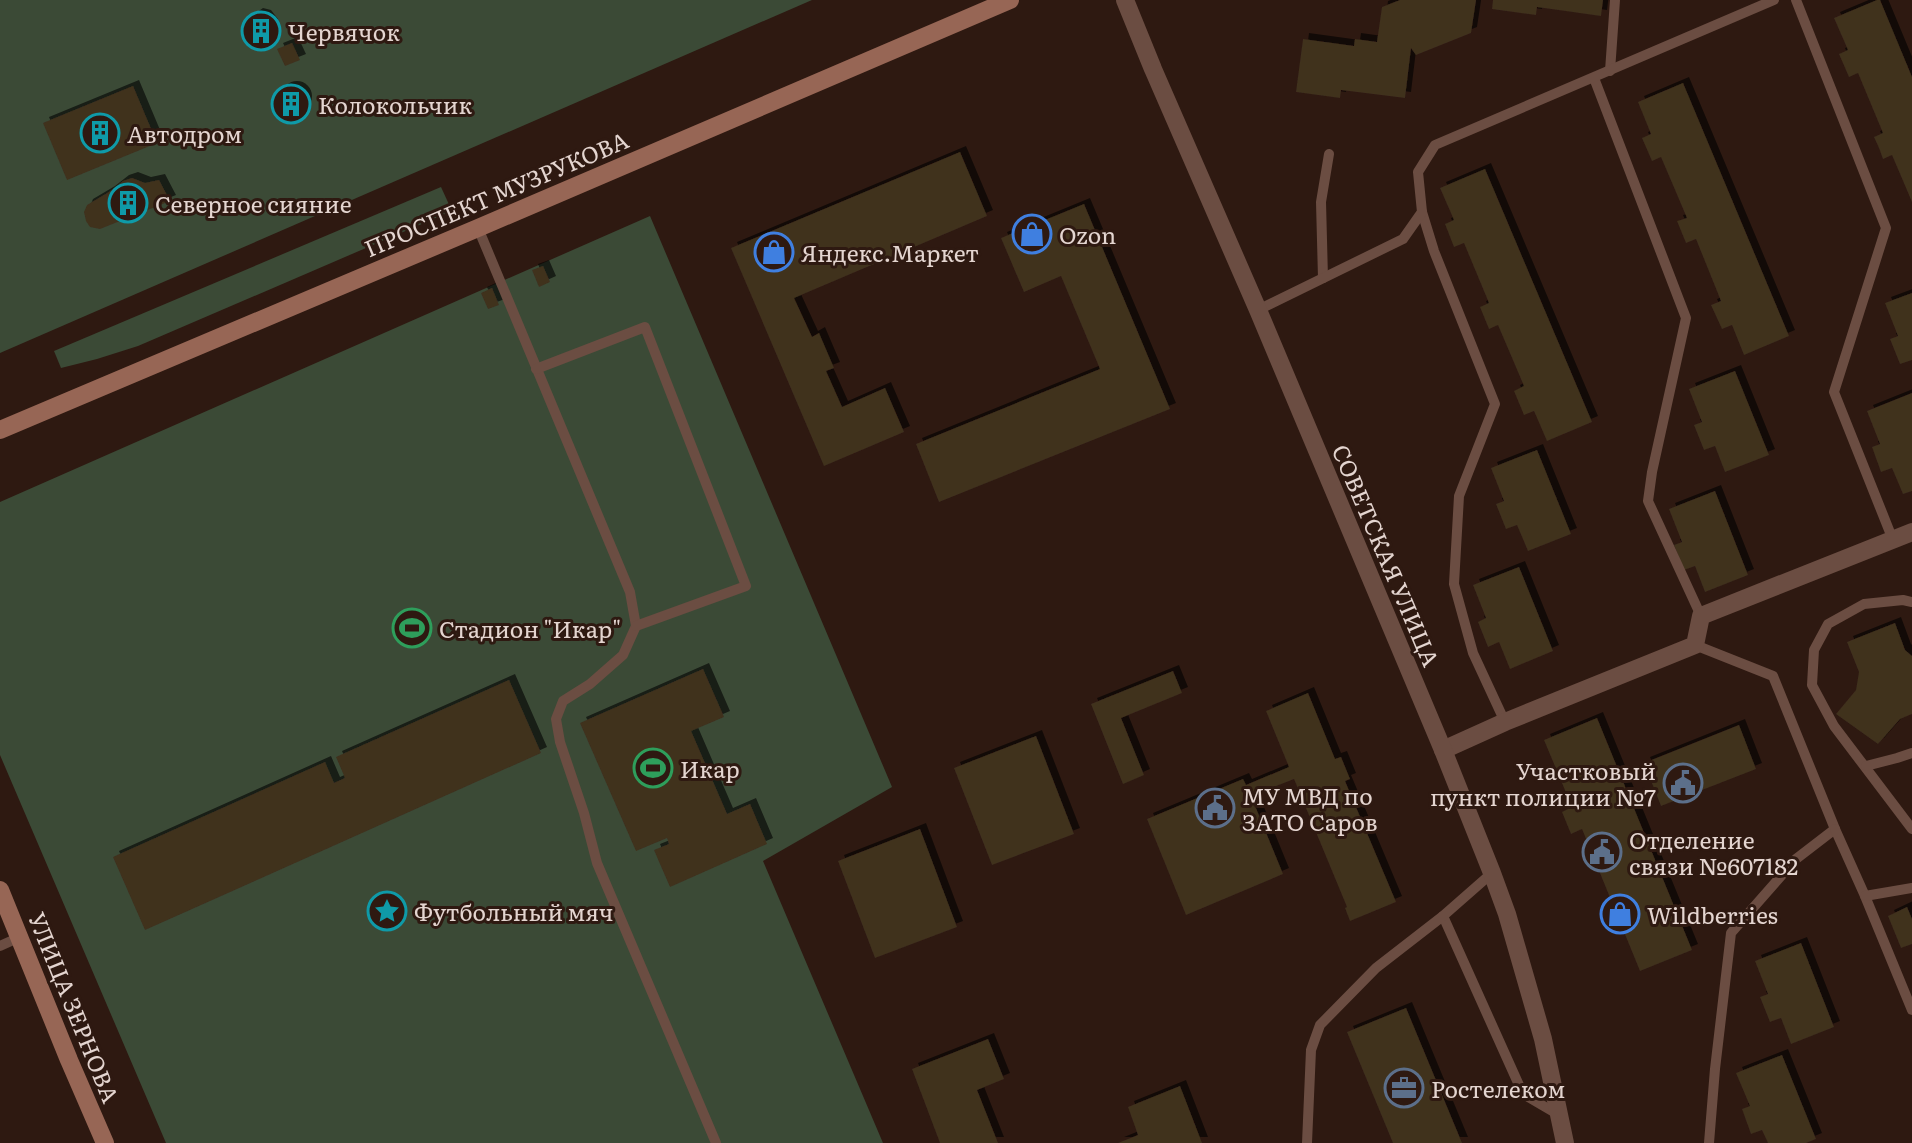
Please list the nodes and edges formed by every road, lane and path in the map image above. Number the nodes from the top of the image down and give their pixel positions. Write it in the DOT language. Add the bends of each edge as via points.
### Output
graph roads {
  1 [pos="1010,0"];
  2 [pos="1125,0"];
  3 [pos="1615,0"];
  4 [pos="1774,0"];
  5 [pos="1796,0"];
  6 [pos="1610,71"];
  7 [pos="1594,78"];
  8 [pos="1329,154"];
  9 [pos="1422,212"];
  10 [pos="478,228"];
  11 [pos="1323,278"];
  12 [pos="1258,310"];
  13 [pos="536,369"];
  14 [pos="0,430"];
  15 [pos="1912,532"];
  16 [pos="1894,540"];
  17 [pos="1912,602"];
  18 [pos="1701,616"];
  19 [pos="636,626"];
  20 [pos="1695,645"];
  21 [pos="1506,722"];
  22 [pos="1443,750"];
  23 [pos="1912,752"];
  24 [pos="1866,766"];
  25 [pos="1835,829"];
  26 [pos="1912,829"];
  27 [pos="1492,873"];
  28 [pos="1912,888"];
  29 [pos="0,890"];
  30 [pos="1865,897"];
  31 [pos="1443,916"];
  32 [pos="20,937"];
  33 [pos="0,946"];
  34 [pos="1912,1010"];
  35 [pos="1559,1115"];
  36 [pos="105,1143"];
  37 [pos="716,1143"];
  38 [pos="1307,1143"];
  39 [pos="1565,1143"];
  40 [pos="1709,1143"];
  1 -- 10 [label="main road, ПРОСПЕКТ МУЗРУКОВА"];
  2 -- 12 [label="street, СОВЕТСКАЯ УЛИЦА"];
  3 -- 6 [label="lane"];
  4 -- 6 [label="lane"];
  5 -- 16 [label="lane" via="1886,228 1834,392"];
  6 -- 7 [label="lane"];
  7 -- 9 [label="lane" via="1435,145 1418,172"];
  7 -- 18 [label="lane" via="1686,318 1648,501"];
  8 -- 11 [label="lane" via="1321,202"];
  9 -- 11 [label="lane" via="1403,239"];
  9 -- 21 [label="lane" via="1495,404 1459,496 1454,584 1473,653"];
  10 -- 13 [label="lane"];
  10 -- 14 [label="main road, ПРОСПЕКТ МУЗРУКОВА"];
  11 -- 12 [label="lane"];
  12 -- 22 [label="street, СОВЕТСКАЯ УЛИЦА"];
  13 -- 19 [label="lane" via="630,592"];
  13 -- 19 [label="lane" via="645,327 736,560 746,586"];
  15 -- 16 [label="street"];
  16 -- 18 [label="street"];
  17 -- 24 [label="lane" via="1864,604 1828,624 1814,650 1812,685 1834,726"];
  18 -- 20 [label="street"];
  19 -- 37 [label="lane" via="623,655 563,701 556,719 597,863"];
  20 -- 21 [label="street"];
  20 -- 25 [label="lane" via="1773,677"];
  21 -- 22 [label="street"];
  22 -- 27 [label="street, СОВЕТСКАЯ УЛИЦА"];
  23 -- 24 [label="lane"];
  24 -- 26 [label="lane"];
  25 -- 30 [label="lane"];
  25 -- 40 [label="lane" via="1796,859 1731,933"];
  27 -- 31 [label="lane"];
  27 -- 35 [label="street, СОВЕТСКАЯ УЛИЦА" via="1540,1025"];
  28 -- 30 [label="lane"];
  29 -- 32 [label="main road, УЛИЦА ЗЕРНОВА"];
  30 -- 34 [label="lane"];
  31 -- 35 [label="lane" via="1522,1094"];
  31 -- 38 [label="lane" via="1376,968 1320,1025 1311,1050"];
  32 -- 33 [label="lane"];
  32 -- 36 [label="main road, УЛИЦА ЗЕРНОВА"];
  35 -- 39 [label="street, СОВЕТСКАЯ УЛИЦА"];
}
